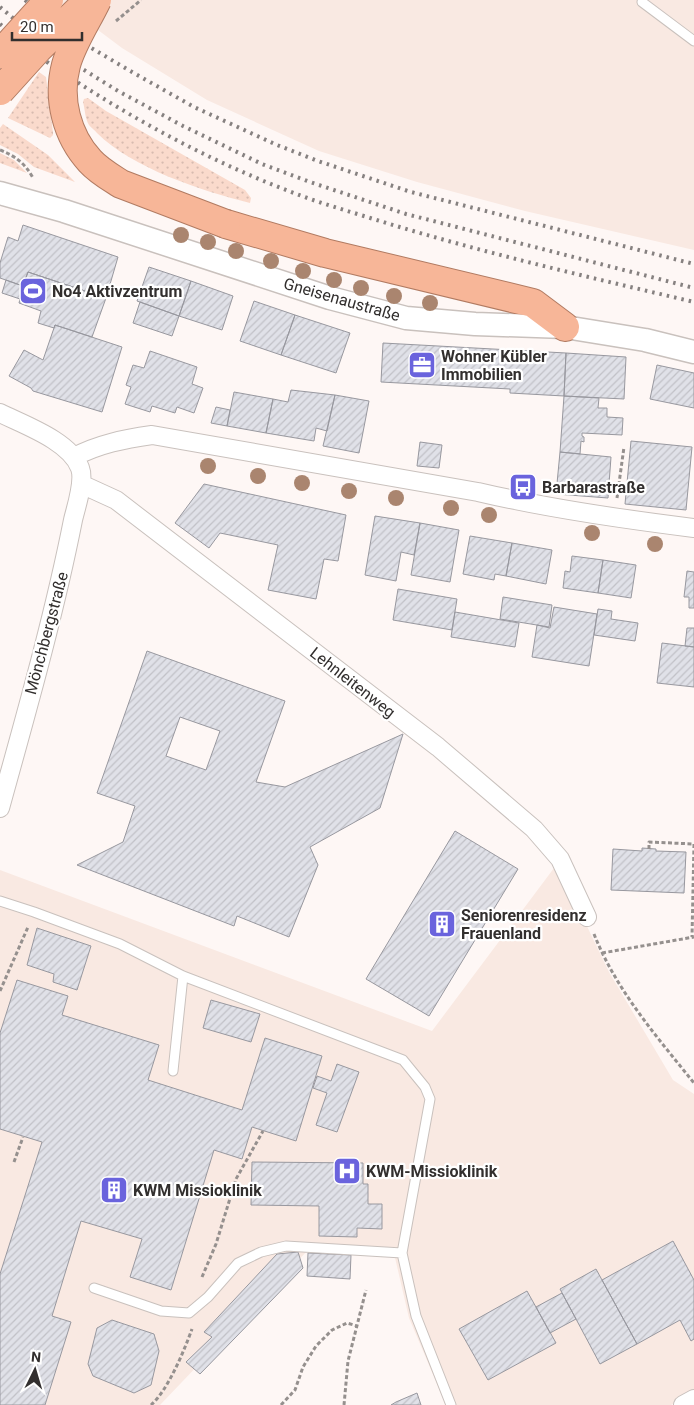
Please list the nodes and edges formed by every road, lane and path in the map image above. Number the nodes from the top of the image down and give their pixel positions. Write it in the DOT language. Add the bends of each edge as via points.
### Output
graph roads {
  1 [pos="50,0"];
  2 [pos="89,0"];
  3 [pos="97,0"];
  4 [pos="141,0"];
  5 [pos="642,2"];
  6 [pos="114,24"];
  7 [pos="694,41"];
  8 [pos="0,54"];
  9 [pos="0,91"];
  10 [pos="0,150"];
  11 [pos="34,180"];
  12 [pos="0,193"];
  13 [pos="565,327"];
  14 [pos="694,352"];
  15 [pos="0,413"];
  16 [pos="624,447"];
  17 [pos="74,457"];
  18 [pos="81,484"];
  19 [pos="617,500"];
  20 [pos="694,528"];
  21 [pos="0,808"];
  22 [pos="694,844"];
  23 [pos="649,849"];
  24 [pos="0,902"];
  25 [pos="34,912"];
  26 [pos="587,917"];
  27 [pos="693,937"];
  28 [pos="183,976"];
  29 [pos="0,991"];
  30 [pos="173,1071"];
  31 [pos="694,1083"];
  32 [pos="263,1131"];
  33 [pos="23,1136"];
  34 [pos="14,1162"];
  35 [pos="402,1253"];
  36 [pos="94,1288"];
  37 [pos="366,1290"];
  38 [pos="201,1303"];
  39 [pos="358,1326"];
  40 [pos="694,1400"];
  41 [pos="151,1405"];
  42 [pos="280,1405"];
  43 [pos="344,1405"];
  44 [pos="451,1405"];
  45 [pos="683,1405"];
  1 -- 8 [label="highway, bridge"];
  2 -- 9 [label="highway, bridge"];
  3 -- 13 [label="highway, bridge" via="71,51 63,82 63,97 65,113 79,148 105,174 121,184 226,224 325,253 533,304"];
  4 -- 6 [label="path, bridge"];
  5 -- 7 [label="lane"];
  10 -- 11 [label="path" via="14,155"];
  12 -- 13 [label="street, Gneisenaustraße" via="330,298 406,318"];
  13 -- 14 [label="street, Gneisenaustraße"];
  15 -- 17 [label="street" via="52,439"];
  16 -- 19 [label="path"];
  17 -- 18 [label="street, Mönchbergstraße" via="81,469"];
  17 -- 20 [label="street" via="119,440 152,435 597,516"];
  18 -- 21 [label="street, Mönchbergstraße" via="65,560"];
  18 -- 26 [label="street, Lehnleitenweg" via="116,500 468,772 534,829 560,859"];
  22 -- 23 [label="path" via="649,842"];
  22 -- 27 [label="path"];
  24 -- 25 [label="lane"];
  25 -- 28 [label="lane" via="120,944"];
  25 -- 29 [label="path"];
  27 -- 31 [label="path" via="602,953 641,1017"];
  28 -- 30 [label="lane"];
  28 -- 35 [label="lane" via="403,1060 425,1087 430,1099"];
  32 -- 38 [label="path" via="236,1179 216,1244 200,1282"];
  33 -- 34 [label="path"];
  35 -- 38 [label="lane" via="286,1246 261,1252 238,1263"];
  35 -- 44 [label="lane" via="416,1316"];
  36 -- 38 [label="lane" via="161,1312 189,1313"];
  37 -- 39 [label="path"];
  38 -- 41 [label="path" via="184,1350 158,1399"];
  39 -- 42 [label="path" via="347,1323 332,1330 316,1346 303,1367 295,1390"];
  39 -- 43 [label="path" via="348,1360"];
  40 -- 45 [label="street"];
}
